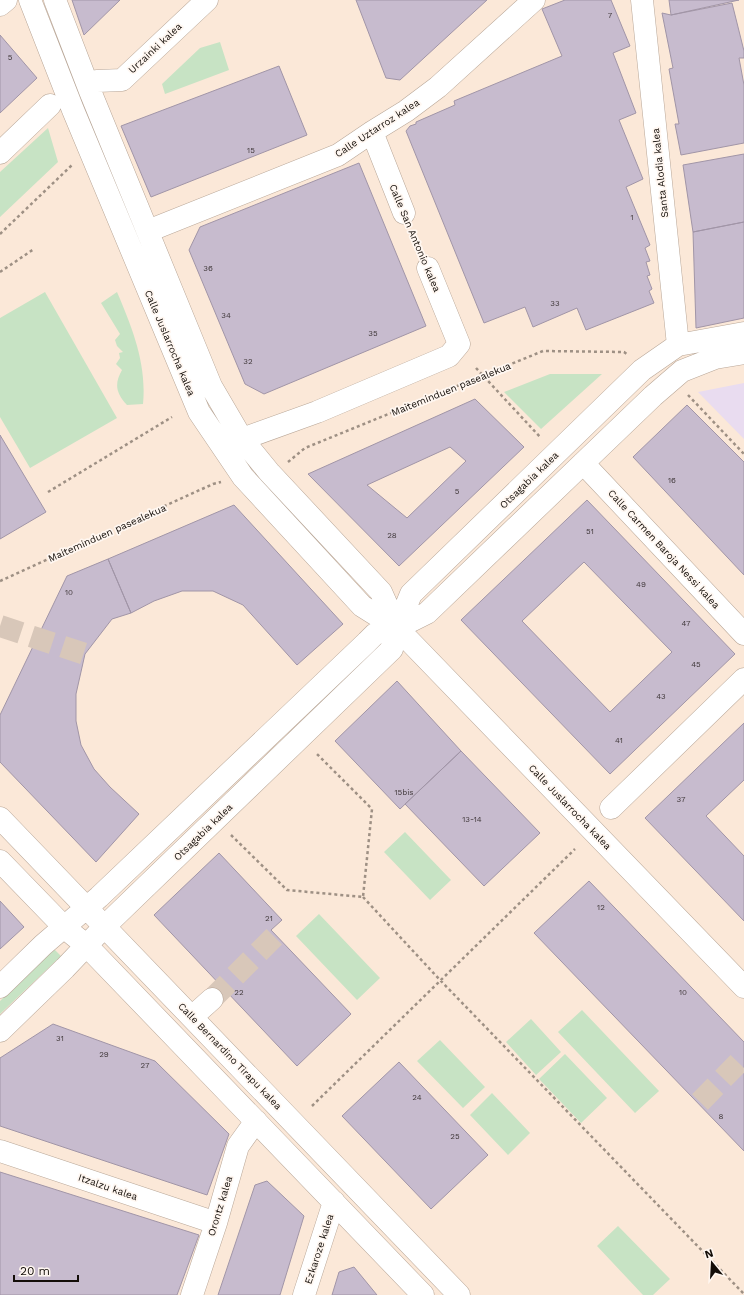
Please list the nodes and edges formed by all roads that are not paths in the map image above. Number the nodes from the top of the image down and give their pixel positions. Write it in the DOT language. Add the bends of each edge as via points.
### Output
graph roads {
  1 [pos="6,0"];
  2 [pos="30,0"];
  3 [pos="55,0"];
  4 [pos="207,0"];
  5 [pos="534,0"];
  6 [pos="642,0"];
  7 [pos="0,5"];
  8 [pos="97,82"];
  9 [pos="50,105"];
  10 [pos="372,132"];
  11 [pos="0,153"];
  12 [pos="404,213"];
  13 [pos="148,231"];
  14 [pos="428,268"];
  15 [pos="744,333"];
  16 [pos="678,345"];
  17 [pos="744,353"];
  18 [pos="242,439"];
  19 [pos="583,463"];
  20 [pos="397,628"];
  21 [pos="744,634"];
  22 [pos="744,679"];
  23 [pos="611,808"];
  24 [pos="0,818"];
  25 [pos="0,861"];
  26 [pos="87,907"];
  27 [pos="104,926"];
  28 [pos="65,928"];
  29 [pos="87,946"];
  30 [pos="0,987"];
  31 [pos="744,987"];
  32 [pos="212,999"];
  33 [pos="192,1017"];
  34 [pos="0,1031"];
  35 [pos="256,1121"];
  36 [pos="0,1151"];
  37 [pos="334,1202"];
  38 [pos="216,1223"];
  39 [pos="192,1295"];
  40 [pos="304,1295"];
  41 [pos="423,1295"];
  42 [pos="459,1295"];
  1 -- 7 [label="street"];
  2 -- 20 [label="street, Calle Juslarrocha kalea" via="81,132 199,412 243,477 362,606"];
  3 -- 13 [label="street, Calle Juslarrocha kalea"];
  4 -- 8 [label="street, Urzainki kalea" via="122,80"];
  5 -- 10 [label="street, Calle Uztarroz kalea" via="438,87"];
  6 -- 16 [label="street, Santa Alodia kalea"];
  9 -- 11 [label="street"];
  10 -- 12 [label="street, Calle San Antonio kalea"];
  10 -- 13 [label="street, Calle Uztarroz kalea" via="338,155"];
  13 -- 18 [label="street, Calle Juslarrocha kalea" via="211,386"];
  14 -- 18 [label="street, Calle San Antonio kalea" via="459,344 449,356 317,412"];
  15 -- 16 [label="street"];
  16 -- 20 [label="street, Otsagabia kalea" via="635,376 411,594"];
  17 -- 19 [label="street" via="715,358 682,371"];
  18 -- 20 [label="street, Calle Juslarrocha kalea" via="269,472 381,592"];
  19 -- 20 [label="street" via="427,613"];
  19 -- 21 [label="street, Calle Carmen Baroja Nessi kalea"];
  20 -- 26 [label="street" via="375,634"];
  20 -- 27 [label="street, Otsagabia kalea" via="392,649"];
  20 -- 31 [label="street, Calle Juslarrocha kalea"];
  22 -- 23 [label="street"];
  24 -- 26 [label="street, Calle Bernardino Tirapu kalea"];
  25 -- 28 [label="street"];
  26 -- 27 [label="street, Calle Bernardino Tirapu kalea"];
  26 -- 28 [label="street"];
  27 -- 29 [label="street, Otsagabia kalea"];
  27 -- 33 [label="street, Calle Bernardino Tirapu kalea"];
  28 -- 29 [label="street"];
  28 -- 30 [label="street" via="43,945"];
  29 -- 34 [label="street, Otsagabia kalea"];
  29 -- 35 [label="street"];
  32 -- 33 [label="street"];
  33 -- 42 [label="street, Calle Bernardino Tirapu kalea"];
  35 -- 37 [label="street"];
  35 -- 38 [label="street, Orontz kalea" via="238,1146"];
  36 -- 38 [label="street, Itzalzu kalea"];
  37 -- 40 [label="street, Ezkaroze kalea"];
  37 -- 41 [label="street"];
  38 -- 39 [label="street, Orontz kalea"];
}
